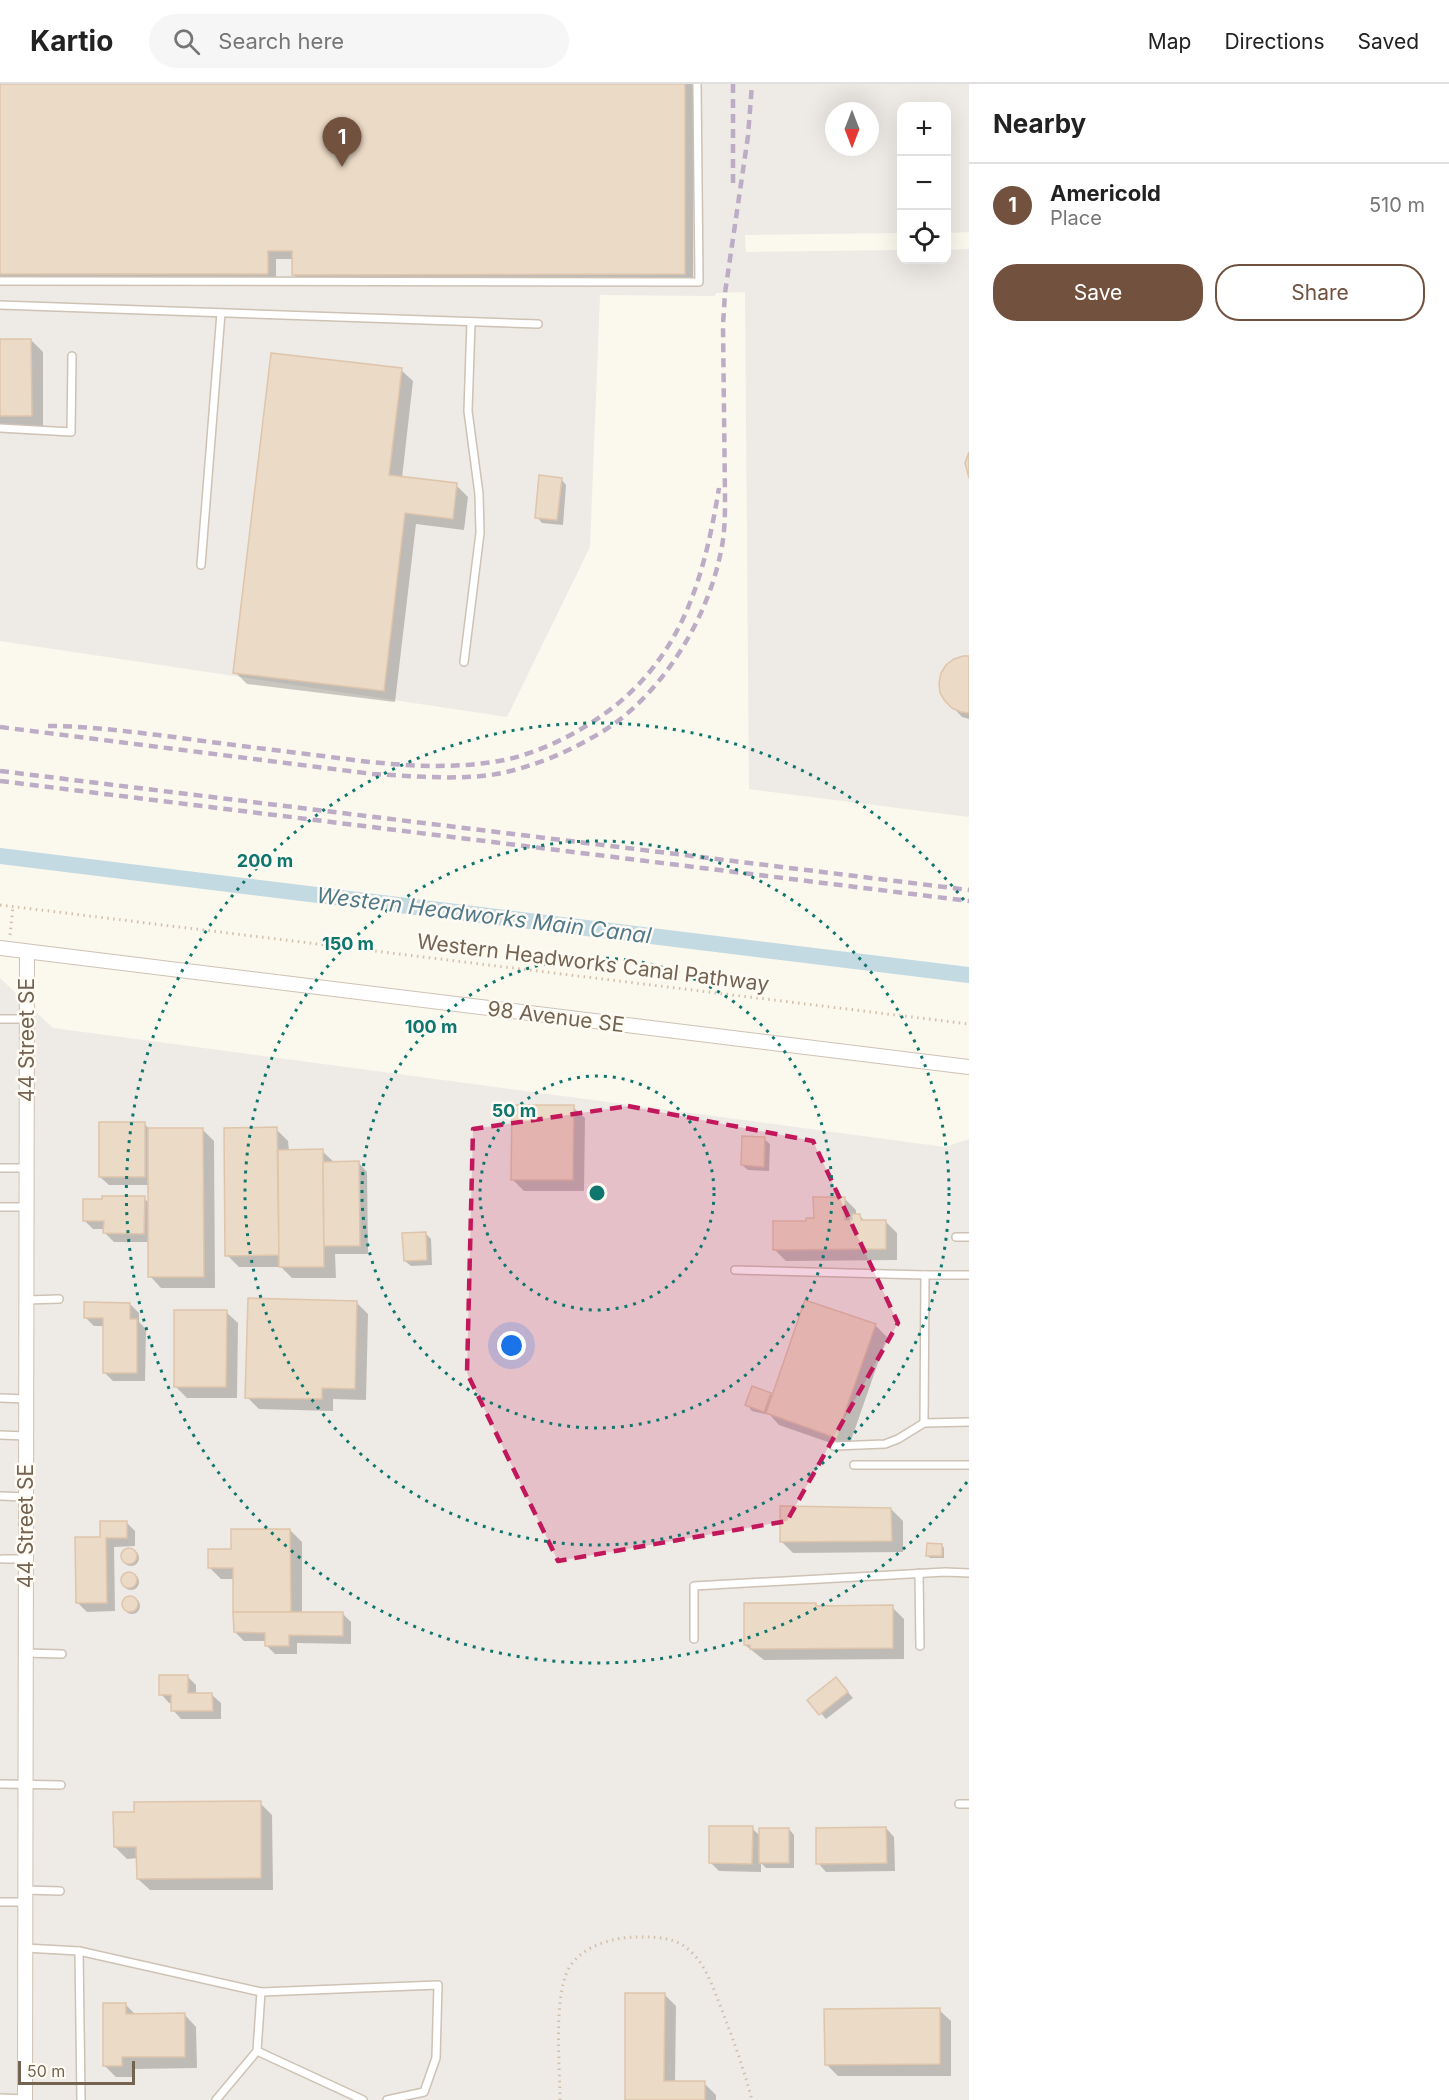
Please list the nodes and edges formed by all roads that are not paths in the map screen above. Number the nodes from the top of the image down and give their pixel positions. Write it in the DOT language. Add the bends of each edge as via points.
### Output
graph roads {
  1 [pos="697,84"];
  2 [pos="0,281"];
  3 [pos="0,305"];
  4 [pos="221,313"];
  5 [pos="471,322"];
  6 [pos="538,324"];
  7 [pos="72,356"];
  8 [pos="0,428"];
  9 [pos="201,565"];
  10 [pos="464,662"];
  11 [pos="5,948"];
  12 [pos="27,952"];
  13 [pos="0,1019"];
  14 [pos="27,1019"];
  15 [pos="969,1067"];
  16 [pos="0,1168"];
  17 [pos="27,1168"];
  18 [pos="0,1206"];
  19 [pos="26,1207"];
  20 [pos="956,1237"];
  21 [pos="969,1237"];
  22 [pos="735,1270"];
  23 [pos="925,1275"];
  24 [pos="969,1275"];
  25 [pos="59,1299"];
  26 [pos="26,1300"];
  27 [pos="0,1398"];
  28 [pos="26,1399"];
  29 [pos="969,1422"];
  30 [pos="924,1423"];
  31 [pos="0,1435"];
  32 [pos="26,1436"];
  33 [pos="834,1446"];
  34 [pos="854,1465"];
  35 [pos="969,1465"];
  36 [pos="1,1496"];
  37 [pos="26,1497"];
  38 [pos="2,1558"];
  39 [pos="26,1559"];
  40 [pos="919,1573"];
  41 [pos="969,1573"];
  42 [pos="694,1639"];
  43 [pos="920,1646"];
  44 [pos="26,1653"];
  45 [pos="62,1654"];
  46 [pos="0,1784"];
  47 [pos="25,1784"];
  48 [pos="61,1785"];
  49 [pos="959,1803"];
  50 [pos="969,1804"];
  51 [pos="60,1891"];
  52 [pos="25,1896"];
  53 [pos="1,1902"];
  54 [pos="25,1948"];
  55 [pos="79,1951"];
  56 [pos="261,1992"];
  57 [pos="257,2051"];
  58 [pos="0,2098"];
  59 [pos="25,2099"];
  60 [pos="81,2100"];
  61 [pos="216,2100"];
  62 [pos="363,2100"];
  63 [pos="387,2100"];
  1 -- 2 [label="lane" via="699,282"];
  3 -- 4 [label="lane"];
  4 -- 5 [label="lane"];
  4 -- 9 [label="lane"];
  5 -- 6 [label="lane"];
  5 -- 10 [label="lane" via="468,411 480,533"];
  7 -- 8 [label="lane" via="71,432"];
  11 -- 12 [label="street, 98 Avenue SE"];
  12 -- 14 [label="street, 44 Street SE"];
  12 -- 15 [label="street, 98 Avenue SE"];
  13 -- 14 [label="lane"];
  14 -- 17 [label="street, 44 Street SE"];
  16 -- 17 [label="lane"];
  17 -- 19 [label="street, 44 Street SE"];
  18 -- 19 [label="lane"];
  19 -- 26 [label="street, 44 Street SE"];
  20 -- 21 [label="lane"];
  22 -- 23 [label="lane"];
  23 -- 24 [label="lane"];
  23 -- 30 [label="lane"];
  25 -- 26 [label="lane"];
  26 -- 28 [label="street, 44 Street SE"];
  27 -- 28 [label="lane"];
  28 -- 32 [label="street, 44 Street SE"];
  29 -- 30 [label="lane"];
  30 -- 33 [label="lane" via="885,1444"];
  31 -- 32 [label="lane"];
  32 -- 37 [label="street, 44 Street SE"];
  34 -- 35 [label="lane"];
  36 -- 37 [label="lane"];
  37 -- 39 [label="street, 44 Street SE"];
  38 -- 39 [label="lane"];
  39 -- 44 [label="street, 44 Street SE"];
  40 -- 41 [label="lane"];
  40 -- 42 [label="lane" via="693,1586"];
  40 -- 43 [label="lane"];
  44 -- 45 [label="lane"];
  44 -- 47 [label="street, 44 Street SE"];
  46 -- 47 [label="lane"];
  47 -- 48 [label="lane"];
  47 -- 52 [label="street, 44 Street SE"];
  49 -- 50 [label="lane"];
  51 -- 52 [label="lane"];
  52 -- 53 [label="lane"];
  52 -- 54 [label="street, 44 Street SE"];
  54 -- 55 [label="lane"];
  54 -- 59 [label="street, 44 Street SE"];
  55 -- 56 [label="lane"];
  55 -- 60 [label="lane"];
  56 -- 57 [label="lane"];
  56 -- 63 [label="lane" via="438,1984 436,2058 424,2092"];
  57 -- 61 [label="lane"];
  57 -- 62 [label="lane"];
  58 -- 59 [label="lane"];
}
